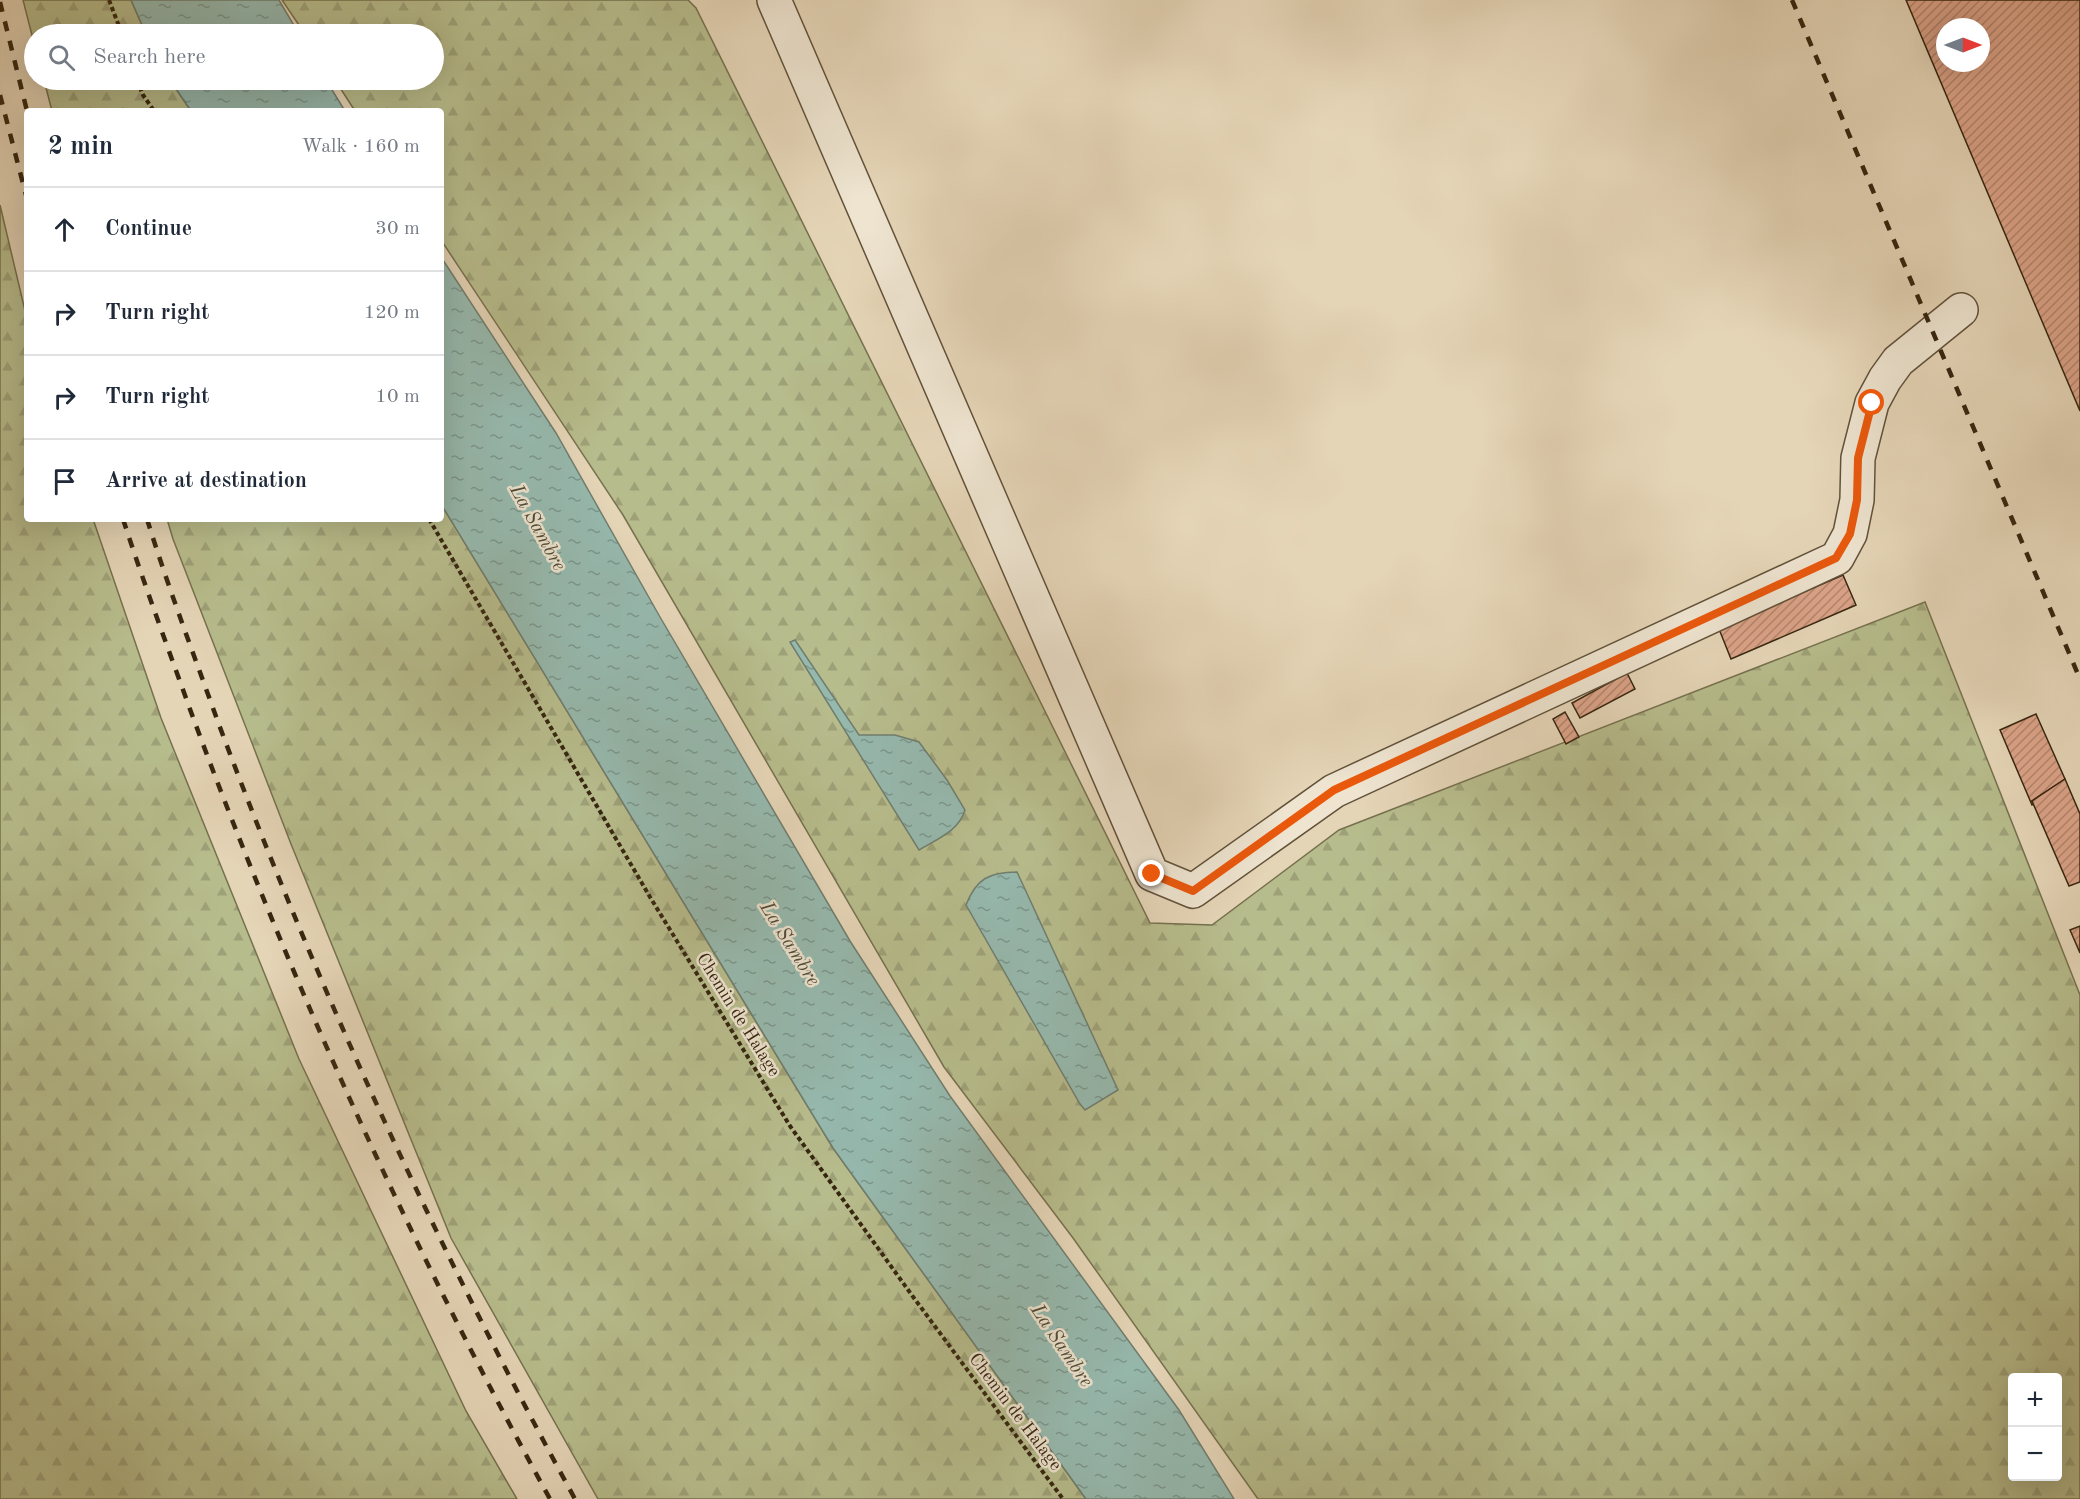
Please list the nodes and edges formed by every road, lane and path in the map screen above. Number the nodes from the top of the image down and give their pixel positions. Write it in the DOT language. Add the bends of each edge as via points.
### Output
graph roads {
  1 [pos="110,0"];
  2 [pos="774,0"];
  3 [pos="118,24"];
  4 [pos="141,90"];
  5 [pos="152,108"];
  6 [pos="1961,310"];
  7 [pos="431,522"];
  8 [pos="1063,1499"];
  1 -- 3 [label="path"];
  2 -- 6 [label="lane" via="1152,874 1193,891 1334,790 1836,558 1850,534 1857,500 1858,458 1872,403 1898,361"];
  4 -- 5 [label="path"];
  7 -- 8 [label="path, Chemin de Halage" via="650,897 790,1126"];
}
